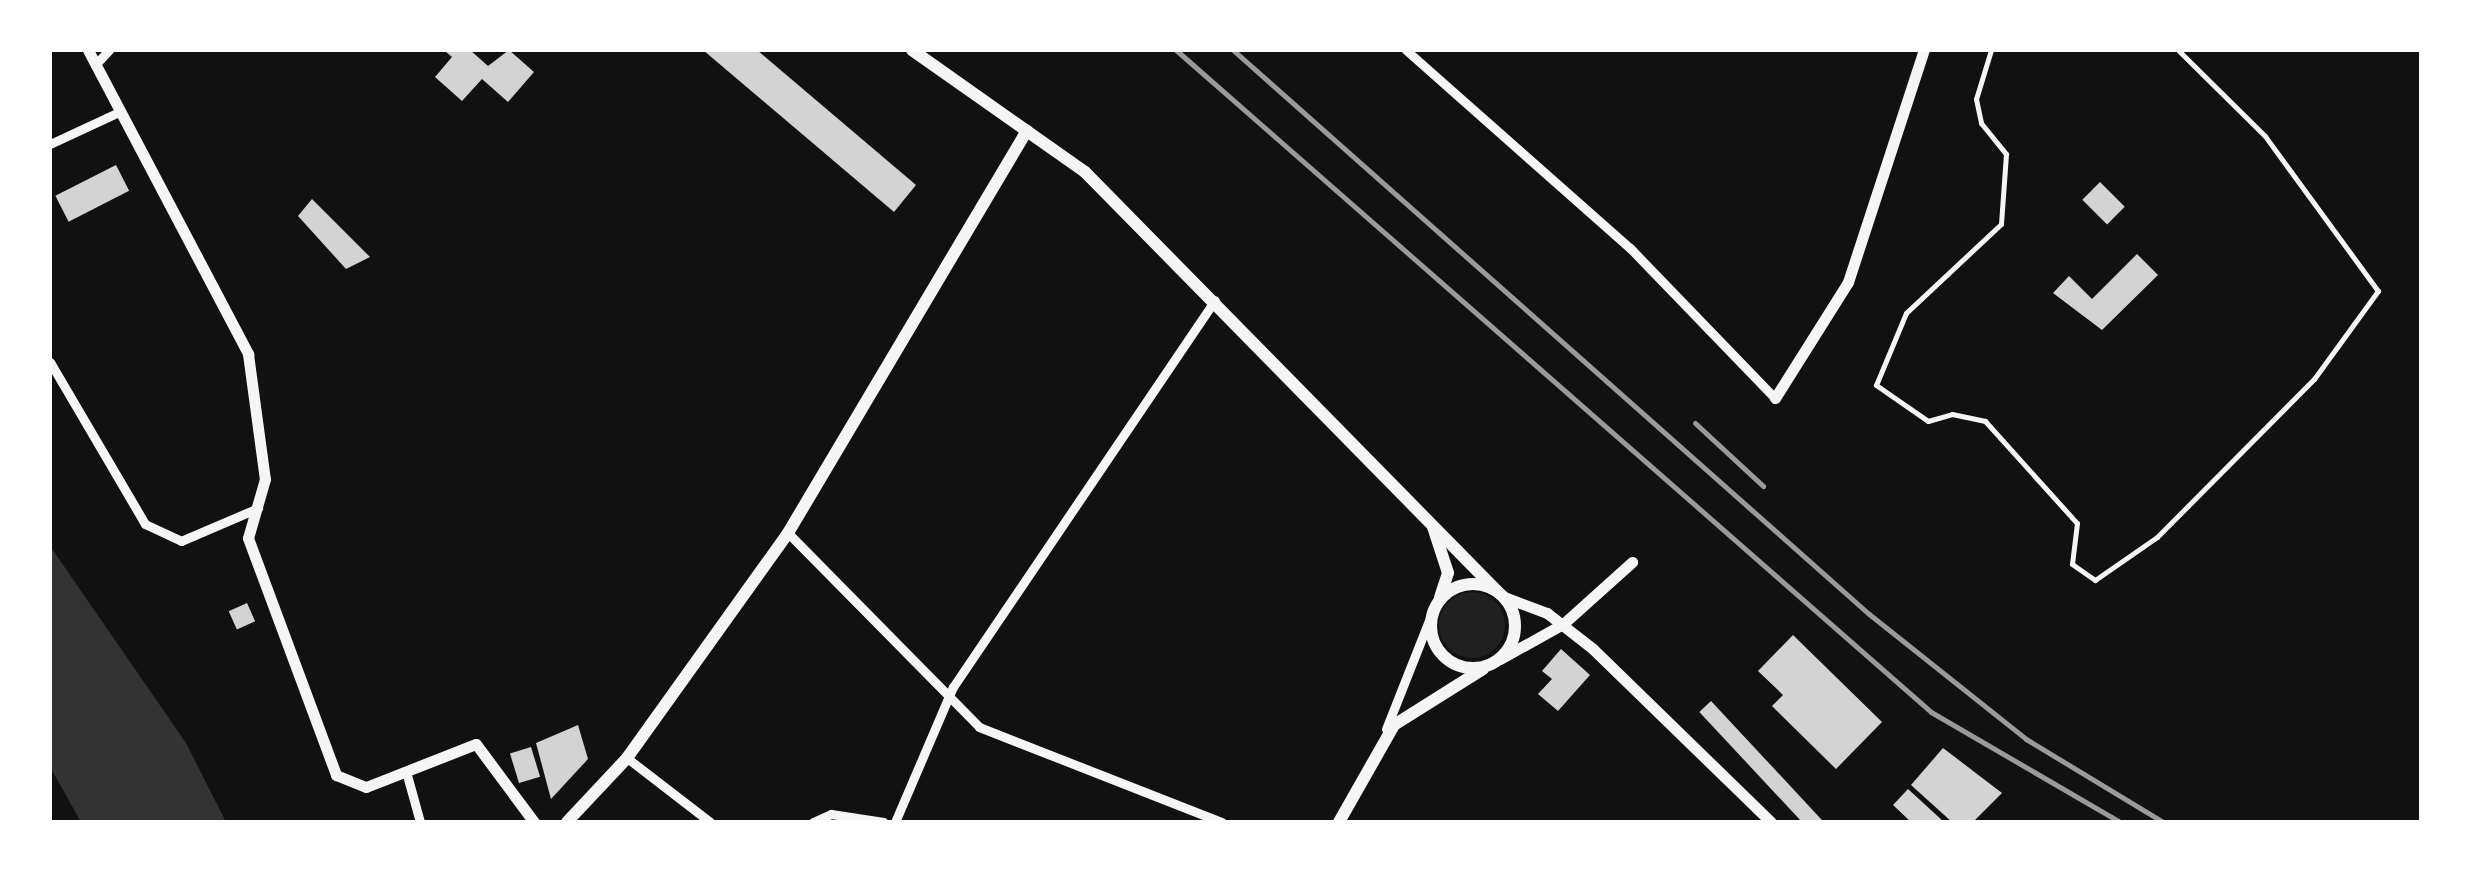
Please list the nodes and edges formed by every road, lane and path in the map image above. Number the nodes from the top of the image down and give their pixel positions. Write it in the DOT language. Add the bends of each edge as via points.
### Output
graph roads {
  1 [pos="88,50"];
  2 [pos="109,50"];
  3 [pos="912,50"];
  4 [pos="1406,50"];
  5 [pos="1924,50"];
  6 [pos="1991,50"];
  7 [pos="2178,50"];
  8 [pos="95,65"];
  9 [pos="119,112"];
  10 [pos="1027,131"];
  11 [pos="50,144"];
  12 [pos="1216,300"];
  13 [pos="50,362"];
  14 [pos="1775,398"];
  15 [pos="258,508"];
  16 [pos="1428,516"];
  17 [pos="788,533"];
  18 [pos="1632,562"];
  19 [pos="1501,594"];
  20 [pos="1436,607"];
  21 [pos="1563,624"];
  22 [pos="1494,663"];
  23 [pos="950,699"];
  24 [pos="1380,741"];
  25 [pos="627,758"];
  26 [pos="407,775"];
  27 [pos="420,822"];
  28 [pos="534,822"];
  29 [pos="567,822"];
  30 [pos="710,822"];
  31 [pos="814,822"];
  32 [pos="883,822"];
  33 [pos="896,822"];
  34 [pos="1222,822"];
  35 [pos="1339,822"];
  36 [pos="1771,822"];
  1 -- 8 [label="street"];
  2 -- 8 [label="street"];
  3 -- 10 [label="main road"];
  4 -- 14 [label="street" via="1630,248"];
  5 -- 14 [label="street" via="1848,282"];
  6 -- 7 [label="lane" via="1976,99 2006,154 2000,224 1906,313 1876,385 1928,421 1952,414 1985,421 2078,523 2072,564 2096,580 2158,537 2314,379 2378,290 2265,136"];
  8 -- 9 [label="street"];
  9 -- 11 [label="street"];
  9 -- 15 [label="street" via="248,354 265,479"];
  10 -- 12 [label="main road" via="1085,172"];
  10 -- 17 [label="main road"];
  12 -- 16 [label="main road"];
  12 -- 23 [label="street"];
  13 -- 15 [label="street" via="145,524 181,541"];
  15 -- 26 [label="street" via="248,538 336,775 366,787"];
  16 -- 19 [label="main road"];
  16 -- 20 [label="main road" via="1446,558"];
  17 -- 23 [label="street"];
  17 -- 25 [label="main road"];
  18 -- 21 [label="street"];
  19 -- 20 [label="main road" via="1466,584"];
  19 -- 21 [label="street"];
  19 -- 22 [label="main road" via="1516,629"];
  20 -- 22 [label="main road" via="1439,652 1461,668"];
  20 -- 24 [label="street"];
  21 -- 22 [label="street"];
  21 -- 36 [label="street" via="1669,714"];
  22 -- 24 [label="main road" via="1410,711"];
  23 -- 33 [label="street"];
  23 -- 34 [label="street" via="979,727"];
  24 -- 35 [label="main road"];
  25 -- 29 [label="main road"];
  25 -- 30 [label="street"];
  26 -- 27 [label="street"];
  26 -- 28 [label="street" via="476,744"];
  31 -- 32 [label="street" via="831,814"];
}
